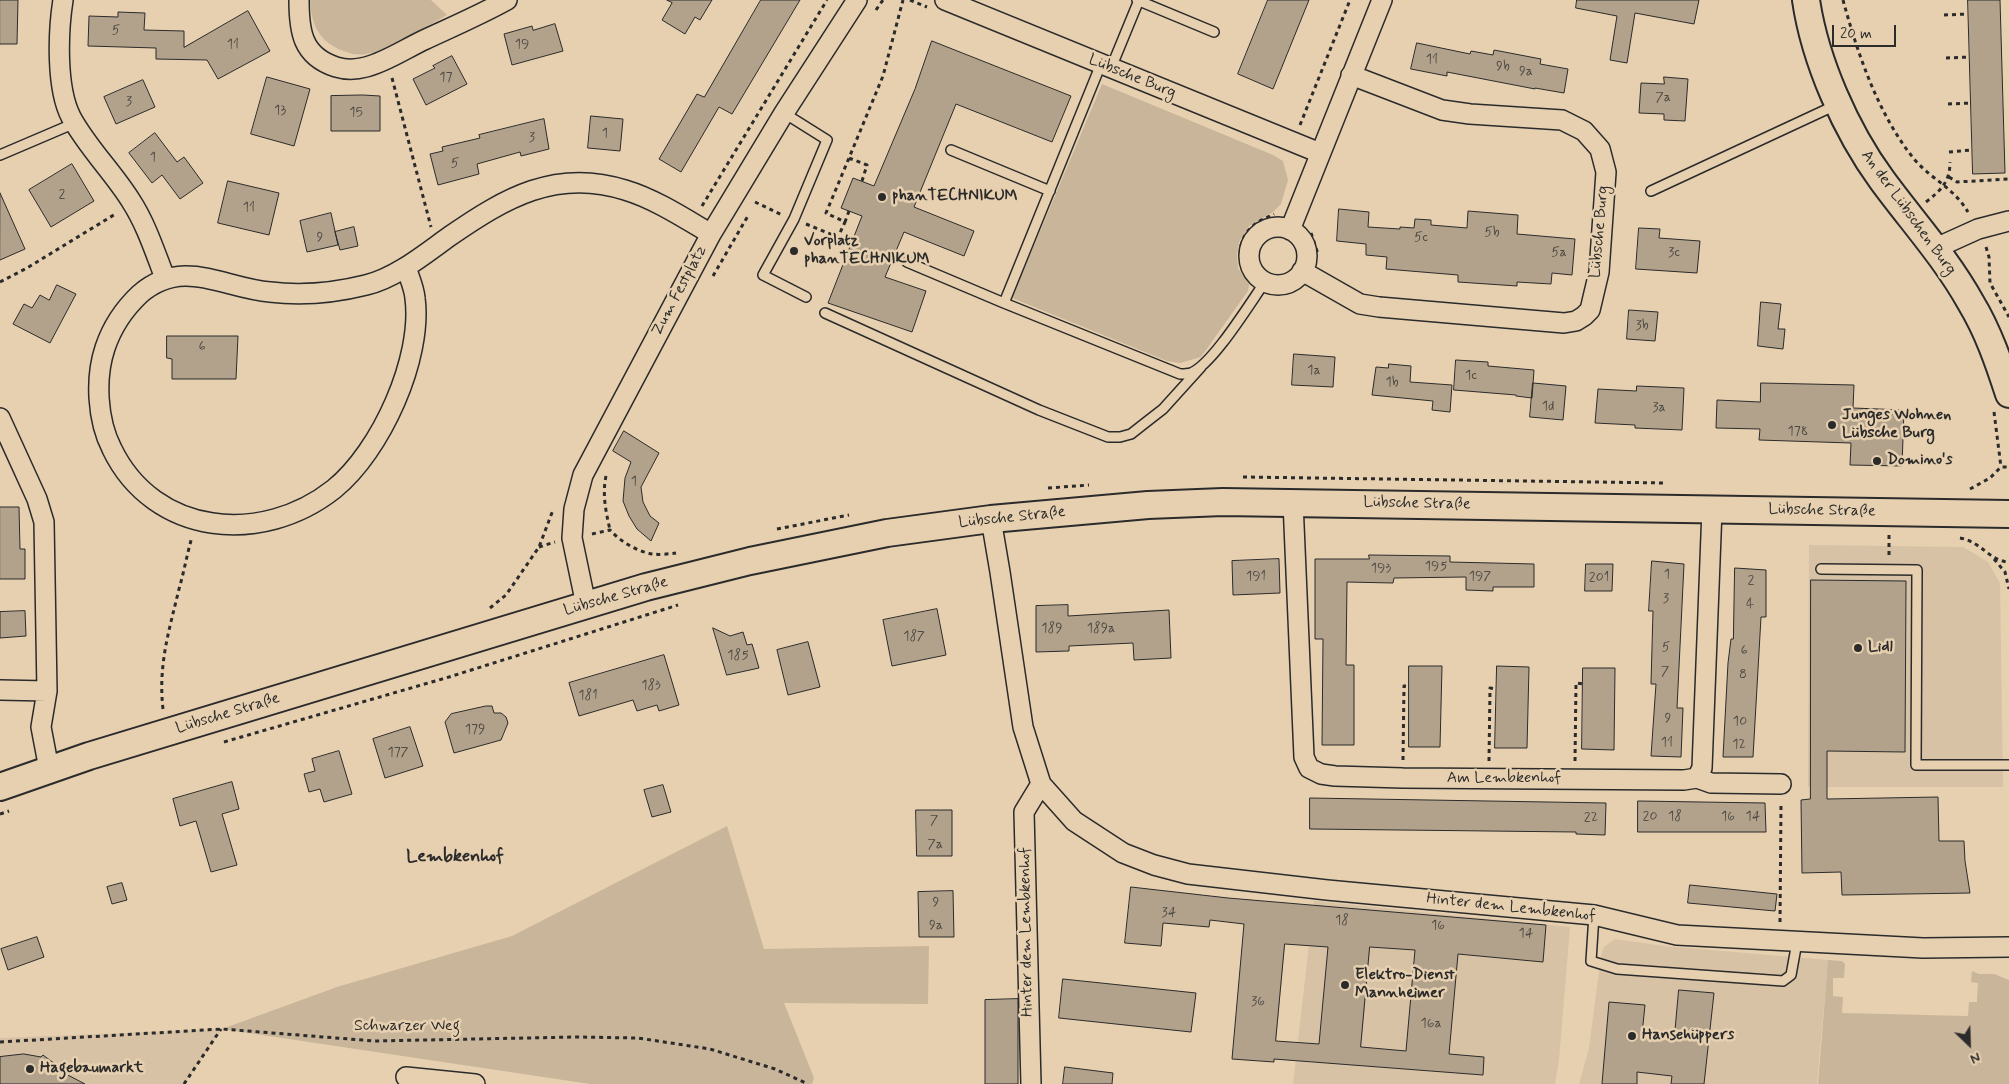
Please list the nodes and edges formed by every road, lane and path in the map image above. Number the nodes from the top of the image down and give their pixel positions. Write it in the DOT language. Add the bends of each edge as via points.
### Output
graph roads {
  1 [pos="63,0"];
  2 [pos="299,0"];
  3 [pos="506,0"];
  4 [pos="827,0"];
  5 [pos="857,0"];
  6 [pos="883,0"];
  7 [pos="903,0"];
  8 [pos="1138,0"];
  9 [pos="1382,0"];
  10 [pos="1806,0"];
  11 [pos="1843,0"];
  12 [pos="955,2"];
  13 [pos="875,11"];
  14 [pos="1968,14"];
  15 [pos="1944,15"];
  16 [pos="1214,32"];
  17 [pos="1969,57"];
  18 [pos="387,58"];
  19 [pos="1946,58"];
  20 [pos="1106,66"];
  21 [pos="1351,76"];
  22 [pos="1971,102"];
  23 [pos="1839,104"];
  24 [pos="1948,104"];
  25 [pos="784,113"];
  26 [pos="75,123"];
  27 [pos="951,150"];
  28 [pos="1972,150"];
  29 [pos="1949,152"];
  30 [pos="1320,153"];
  31 [pos="0,155"];
  32 [pos="849,158"];
  33 [pos="1950,162"];
  34 [pos="1949,177"];
  35 [pos="2009,179"];
  36 [pos="862,181"];
  37 [pos="1945,185"];
  38 [pos="1050,191"];
  39 [pos="1651,191"];
  40 [pos="759,196"];
  41 [pos="755,202"];
  42 [pos="133,203"];
  43 [pos="750,211"];
  44 [pos="849,211"];
  45 [pos="1275,214"];
  46 [pos="2009,221"];
  47 [pos="692,223"];
  48 [pos="1978,229"];
  49 [pos="1290,230"];
  50 [pos="711,234"];
  51 [pos="436,246"];
  52 [pos="1936,248"];
  53 [pos="907,262"];
  54 [pos="406,267"];
  55 [pos="1302,271"];
  56 [pos="1247,277"];
  57 [pos="165,278"];
  58 [pos="711,280"];
  59 [pos="0,282"];
  60 [pos="1265,282"];
  61 [pos="806,296"];
  62 [pos="1004,303"];
  63 [pos="824,313"];
  64 [pos="2009,317"];
  65 [pos="1201,367"];
  66 [pos="2009,394"];
  67 [pos="0,418"];
  68 [pos="608,469"];
  69 [pos="555,502"];
  70 [pos="1293,502"];
  71 [pos="1712,509"];
  72 [pos="2009,514"];
  73 [pos="991,519"];
  74 [pos="196,520"];
  75 [pos="610,530"];
  76 [pos="1889,534"];
  77 [pos="1994,559"];
  78 [pos="1821,569"];
  79 [pos="1889,570"];
  80 [pos="2009,589"];
  81 [pos="586,606"];
  82 [pos="483,611"];
  83 [pos="1583,684"];
  84 [pos="1409,686"];
  85 [pos="1496,689"];
  86 [pos="0,690"];
  87 [pos="47,691"];
  88 [pos="173,707"];
  89 [pos="163,710"];
  90 [pos="154,713"];
  91 [pos="1490,727"];
  92 [pos="1495,727"];
  93 [pos="1576,727"];
  94 [pos="1582,728"];
  95 [pos="1404,730"];
  96 [pos="1409,731"];
  97 [pos="2009,766"];
  98 [pos="49,769"];
  99 [pos="1403,778"];
  100 [pos="1698,778"];
  101 [pos="1489,779"];
  102 [pos="1575,779"];
  103 [pos="1042,784"];
  104 [pos="1781,784"];
  105 [pos="0,787"];
  106 [pos="1594,915"];
  107 [pos="1788,942"];
  108 [pos="2009,947"];
  109 [pos="222,1029"];
  110 [pos="0,1042"];
  111 [pos="406,1076"];
  112 [pos="184,1084"];
  113 [pos="475,1084"];
  114 [pos="808,1084"];
  115 [pos="1030,1084"];
  1 -- 26 [label="street" via="61,88"];
  2 -- 18 [label="street" via="299,25 303,37 309,49 327,64 351,70"];
  3 -- 18 [label="street"];
  4 -- 47 [label="path"];
  5 -- 25 [label="street, Zum Festplatz"];
  6 -- 13 [label="path"];
  7 -- 32 [label="path" via="882,76"];
  8 -- 16 [label="lane"];
  8 -- 20 [label="lane"];
  9 -- 21 [label="street"];
  10 -- 23 [label="street, An der Lübschen Burg" via="1820,57"];
  11 -- 37 [label="path" via="1870,81 1886,113 1915,159 1930,176"];
  12 -- 20 [label="street, Lübsche Burg"];
  14 -- 15 [label="path"];
  17 -- 19 [label="path"];
  18 -- 51 [label="path"];
  20 -- 30 [label="street, Lübsche Burg"];
  20 -- 38 [label="lane"];
  21 -- 30 [label="street"];
  21 -- 55 [label="street, Lübsche Burg" via="1442,110 1562,120 1584,131 1600,149 1606,172 1599,272 1590,310 1576,322 1564,323 1387,308 1360,304"];
  22 -- 24 [label="path"];
  23 -- 39 [label="lane"];
  23 -- 52 [label="street, An der Lübschen Burg" via="1861,149"];
  25 -- 50 [label="street, Zum Festplatz"];
  25 -- 61 [label="lane" via="828,140 794,219 764,275"];
  26 -- 31 [label="lane"];
  26 -- 42 [label="street"];
  27 -- 38 [label="lane"];
  28 -- 29 [label="path"];
  30 -- 49 [label="street"];
  32 -- 36 [label="path" via="867,165"];
  32 -- 44 [label="path" via="826,213 845,222"];
  33 -- 34 [label="path"];
  34 -- 35 [label="path" via="1957,182"];
  34 -- 37 [label="path"];
  37 -- 48 [label="path" via="1958,197"];
  38 -- 62 [label="lane"];
  40 -- 41 [label="path"];
  42 -- 57 [label="street"];
  42 -- 59 [label="path"];
  43 -- 58 [label="path"];
  45 -- 56 [label="path" via="1252,226 1242,242 1241,265"];
  46 -- 48 [label="street"];
  47 -- 50 [label="street"];
  47 -- 51 [label="street" via="626,190 574,182 543,186 507,199"];
  48 -- 52 [label="street"];
  48 -- 64 [label="path" via="1987,252 1990,283"];
  49 -- 55 [label="street" via="1299,236 1306,250"];
  49 -- 60 [label="street" via="1272,228 1264,231 1252,244 1249,261 1252,270"];
  50 -- 81 [label="street, Zum Festplatz" via="583,475 574,509 572,538"];
  51 -- 54 [label="street"];
  52 -- 66 [label="street, An der Lübschen Burg" via="1972,304 1996,354"];
  53 -- 62 [label="lane"];
  54 -- 57 [label="street" via="370,284 309,295 266,292 198,276"];
  54 -- 74 [label="street" via="415,295 416,320 408,367 393,408 350,472 334,489 290,514 251,523 223,525"];
  55 -- 60 [label="street" via="1289,283"];
  57 -- 74 [label="street" via="133,301 108,339 98,383 101,408 110,446 130,478 164,507"];
  60 -- 65 [label="lane"];
  62 -- 65 [label="lane" via="1180,374"];
  63 -- 65 [label="lane" via="1108,438 1131,434 1163,408"];
  67 -- 87 [label="street" via="44,522"];
  68 -- 75 [label="path" via="604,484"];
  69 -- 82 [label="path" via="539,547 506,595"];
  70 -- 71 [label="street, Lübsche Straße"];
  70 -- 73 [label="street, Lübsche Straße" via="1148,506"];
  70 -- 99 [label="street, Am Lembkenhof" via="1304,757 1309,768 1321,774"];
  71 -- 72 [label="street, Lübsche Straße"];
  71 -- 100 [label="street" via="1702,768"];
  73 -- 81 [label="street, Lübsche Straße" via="887,533 750,561"];
  73 -- 103 [label="street, Hinter dem Lembkenhof" via="1022,726"];
  74 -- 89 [label="path" via="165,646"];
  76 -- 79 [label="path"];
  77 -- 80 [label="path" via="2006,572"];
  78 -- 79 [label="lane"];
  79 -- 97 [label="lane" via="1917,570 1916,765"];
  81 -- 98 [label="street, Lübsche Straße"];
  83 -- 93 [label="path" via="1576,683"];
  84 -- 95 [label="path" via="1404,686"];
  85 -- 91 [label="path" via="1490,688"];
  86 -- 87 [label="street"];
  87 -- 98 [label="street" via="41,727"];
  88 -- 89 [label="path"];
  89 -- 90 [label="path"];
  91 -- 92 [label="path"];
  91 -- 101 [label="path"];
  93 -- 94 [label="path"];
  93 -- 102 [label="path"];
  95 -- 96 [label="path"];
  95 -- 99 [label="path"];
  98 -- 105 [label="street, Lübsche Straße"];
  99 -- 101 [label="street, Am Lembkenhof"];
  100 -- 102 [label="street, Am Lembkenhof"];
  100 -- 104 [label="street, Am Lembkenhof" via="1711,783"];
  101 -- 102 [label="street, Am Lembkenhof"];
  103 -- 106 [label="street, Hinter dem Lembkenhof" via="1074,821 1123,853 1188,874"];
  103 -- 115 [label="street, Hinter dem Lembkenhof" via="1024,812"];
  104 -- 107 [label="path"];
  106 -- 107 [label="street, Hinter dem Lembkenhof" via="1677,935"];
  106 -- 107 [label="lane" via="1591,961 1617,969 1783,981 1792,975"];
  107 -- 108 [label="street, Hinter dem Lembkenhof" via="1923,948"];
  109 -- 110 [label="path, Schwarzer Weg"];
  109 -- 112 [label="path"];
  109 -- 114 [label="path, Schwarzer Weg" via="375,1041 638,1038 710,1049 776,1069"];
  111 -- 113 [label="street"];
}
